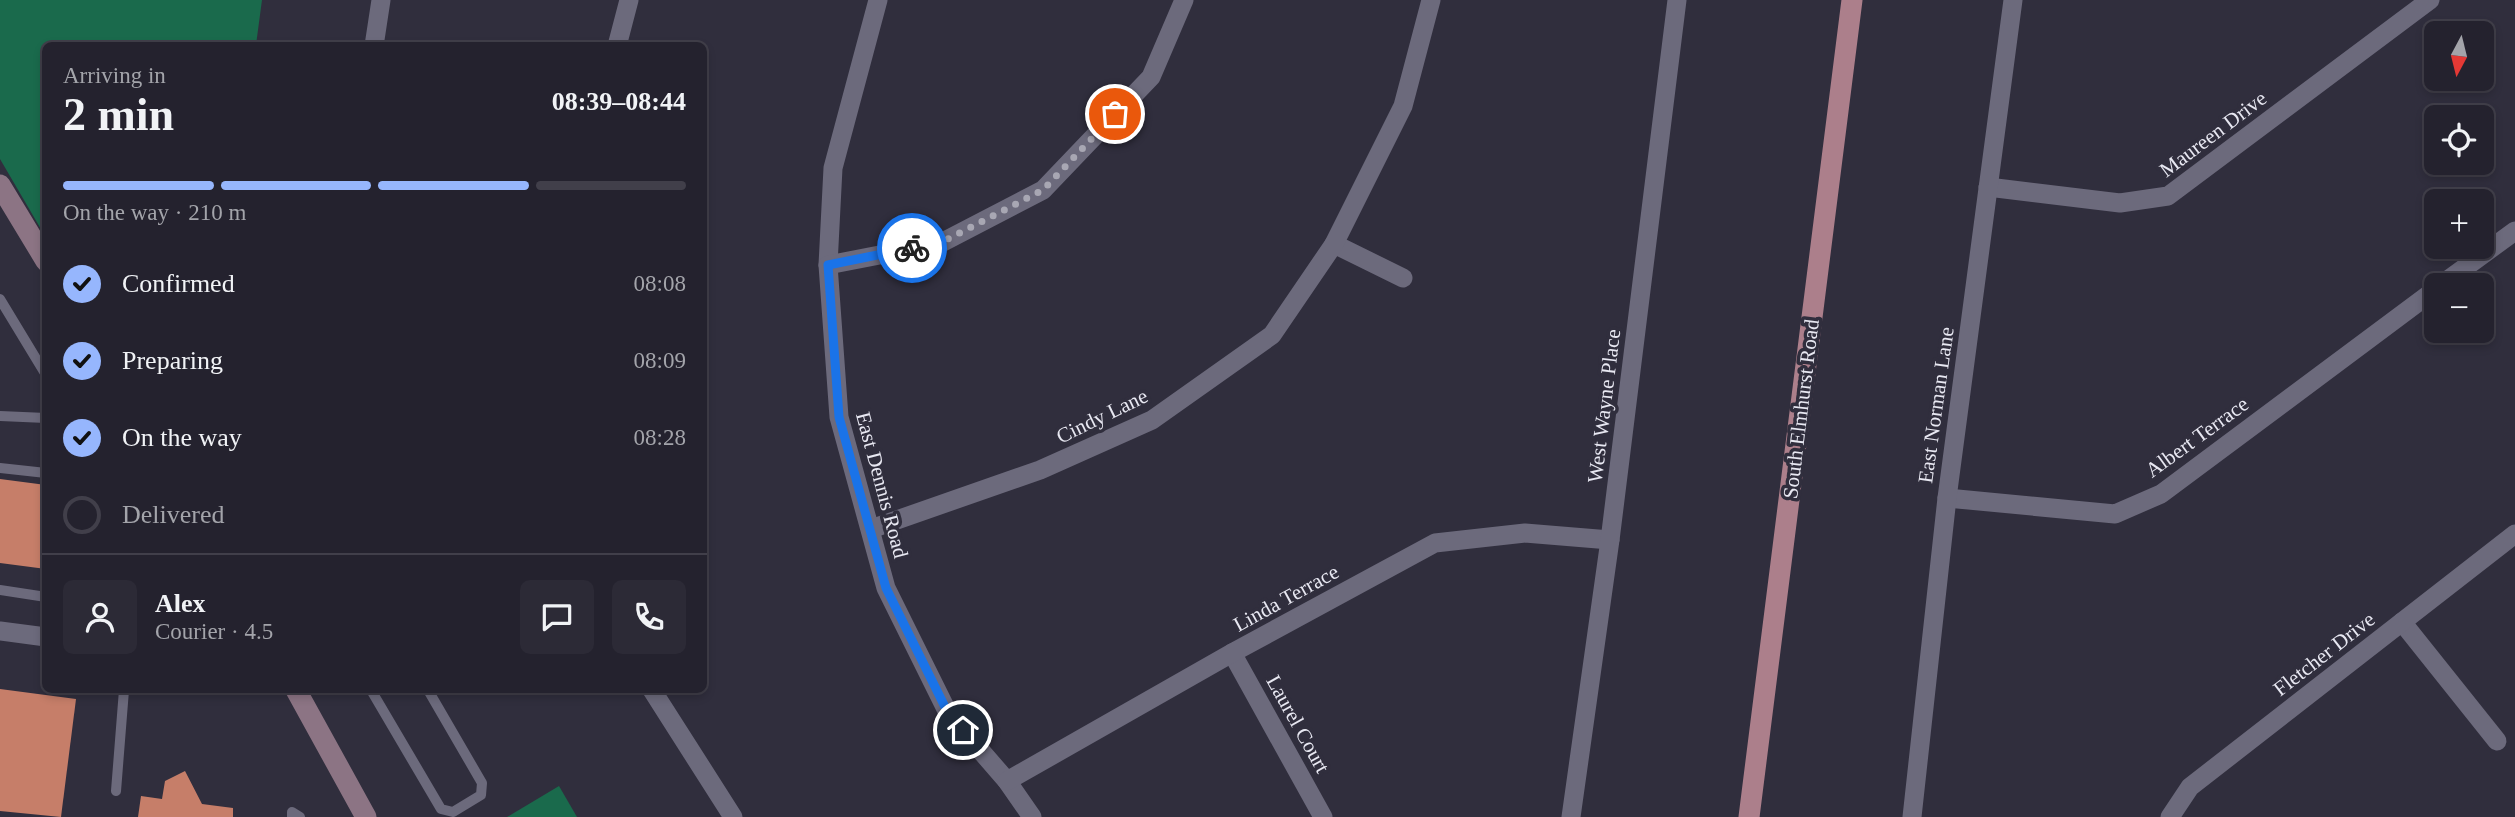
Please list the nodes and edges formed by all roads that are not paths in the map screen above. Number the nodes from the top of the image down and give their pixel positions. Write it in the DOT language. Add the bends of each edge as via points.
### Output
graph roads {
  1 [pos="381,0"];
  2 [pos="629,0"];
  3 [pos="878,0"];
  4 [pos="1184,0"];
  5 [pos="1431,0"];
  6 [pos="1677,0"];
  7 [pos="1852,0"];
  8 [pos="2013,0"];
  9 [pos="2430,0"];
  10 [pos="375,42"];
  11 [pos="618,42"];
  12 [pos="0,185"];
  13 [pos="1988,187"];
  14 [pos="2515,230"];
  15 [pos="1334,244"];
  16 [pos="42,254"];
  17 [pos="828,265"];
  18 [pos="2457,273"];
  19 [pos="1404,278"];
  20 [pos="2424,298"];
  21 [pos="0,299"];
  22 [pos="42,367"];
  23 [pos="0,416"];
  24 [pos="42,418"];
  25 [pos="0,468"];
  26 [pos="42,473"];
  27 [pos="1947,498"];
  28 [pos="871,529"];
  29 [pos="2515,534"];
  30 [pos="1610,540"];
  31 [pos="0,590"];
  32 [pos="42,596"];
  33 [pos="2402,622"];
  34 [pos="0,631"];
  35 [pos="42,636"];
  36 [pos="1232,653"];
  37 [pos="124,693"];
  38 [pos="298,693"];
  39 [pos="373,693"];
  40 [pos="430,693"];
  41 [pos="654,693"];
  42 [pos="2497,741"];
  43 [pos="1007,781"];
  44 [pos="116,791"];
  45 [pos="360,813"];
  46 [pos="292,817"];
  47 [pos="300,817"];
  48 [pos="733,817"];
  49 [pos="1032,817"];
  50 [pos="1323,817"];
  51 [pos="1571,817"];
  52 [pos="1749,817"];
  53 [pos="1912,817"];
  54 [pos="2170,817"];
  1 -- 10 [label="street"];
  2 -- 11 [label="street"];
  3 -- 17 [label="street, East Dennis Road" via="833,168"];
  4 -- 17 [label="street" via="1151,77 1043,190 940,243"];
  5 -- 15 [label="street, Cindy Lane" via="1403,106"];
  6 -- 30 [label="street, West Wayne Place"];
  7 -- 52 [label="main road, South Elmhurst Road"];
  8 -- 13 [label="street, East Norman Lane"];
  9 -- 13 [label="street, Maureen Drive" via="2168,196 2120,203"];
  12 -- 16 [label="main road"];
  13 -- 27 [label="street, East Norman Lane"];
  14 -- 18 [label="street"];
  15 -- 19 [label="street"];
  15 -- 28 [label="street, Cindy Lane" via="1272,335 1152,420 1040,470"];
  17 -- 28 [label="street, East Dennis Road" via="839,417"];
  20 -- 27 [label="street, Albert Terrace" via="2161,494 2115,514"];
  21 -- 22 [label="lane"];
  23 -- 24 [label="lane"];
  25 -- 26 [label="lane"];
  27 -- 53 [label="street, East Norman Lane"];
  28 -- 43 [label="street, East Dennis Road" via="886,588 948,713"];
  29 -- 33 [label="street, Fletcher Drive"];
  30 -- 36 [label="street, Linda Terrace" via="1525,533 1435,543"];
  30 -- 51 [label="street, West Wayne Place"];
  31 -- 32 [label="lane"];
  33 -- 42 [label="street"];
  33 -- 54 [label="street, Fletcher Drive" via="2189,787"];
  34 -- 35 [label="street"];
  36 -- 43 [label="street, Linda Terrace"];
  36 -- 50 [label="street, Laurel Court"];
  37 -- 44 [label="lane"];
  38 -- 45 [label="main road"];
  39 -- 40 [label="lane" via="441,809 453,812 481,796 482,783"];
  41 -- 48 [label="street"];
  43 -- 49 [label="street, East Dennis Road"];
  46 -- 47 [label="lane" via="292,812"];
}
